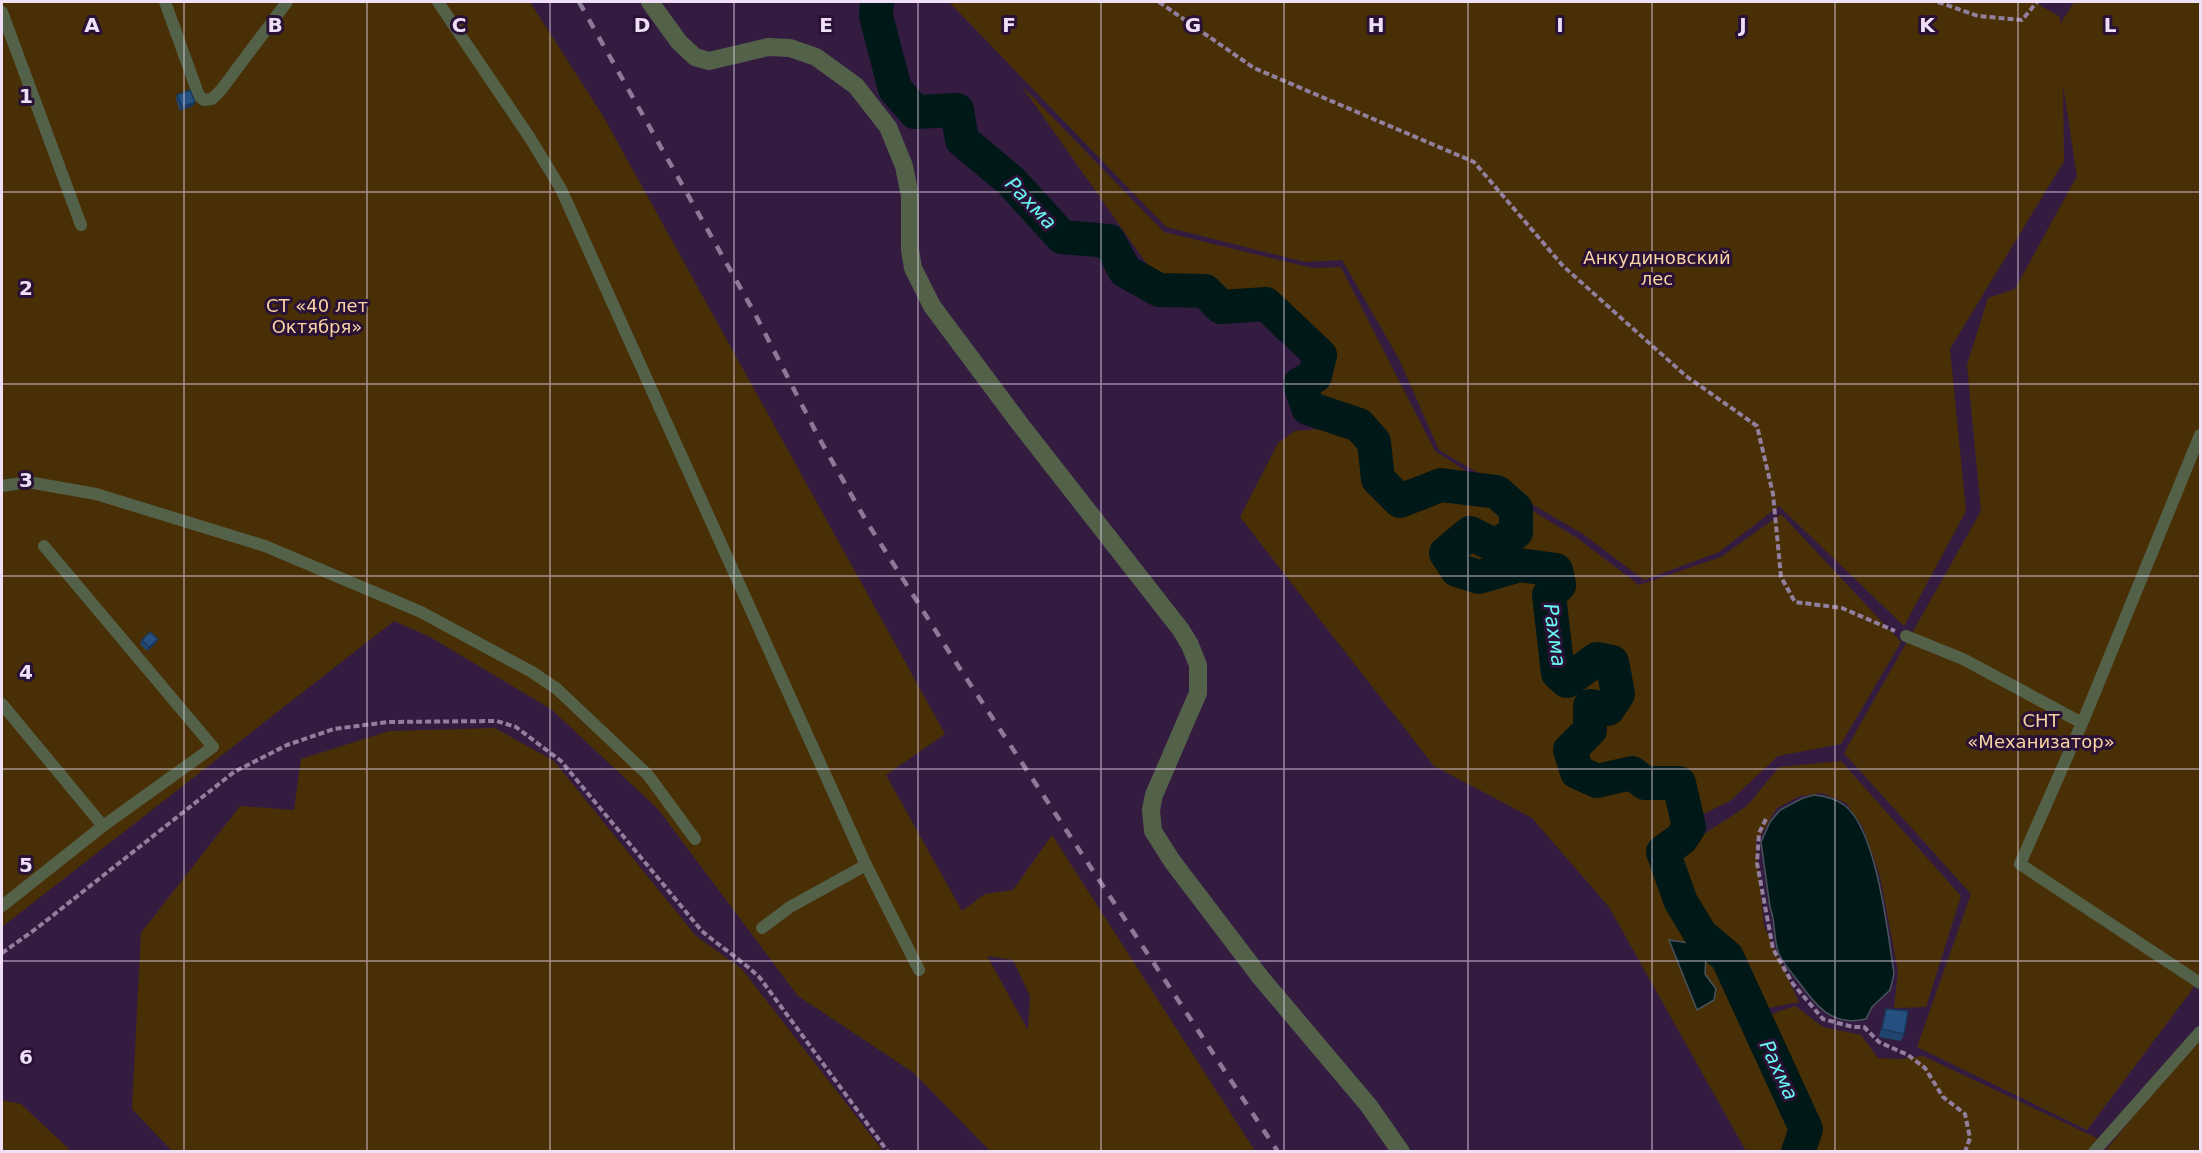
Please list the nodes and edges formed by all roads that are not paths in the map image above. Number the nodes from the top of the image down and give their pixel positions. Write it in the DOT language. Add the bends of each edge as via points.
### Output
graph roads {
  1 [pos="165,2"];
  2 [pos="287,2"];
  3 [pos="438,2"];
  4 [pos="650,2"];
  5 [pos="2,12"];
  6 [pos="81,225"];
  7 [pos="2200,435"];
  8 [pos="2,486"];
  9 [pos="44,546"];
  10 [pos="1906,636"];
  11 [pos="2,704"];
  12 [pos="2082,723"];
  13 [pos="104,825"];
  14 [pos="695,839"];
  15 [pos="866,865"];
  16 [pos="2,906"];
  17 [pos="762,928"];
  18 [pos="919,970"];
  19 [pos="2200,983"];
  20 [pos="2200,1032"];
  21 [pos="1401,1152"];
  22 [pos="2094,1152"];
  1 -- 2 [label="lane" via="199,96 204,100 212,99 221,90"];
  3 -- 15 [label="lane" via="561,189"];
  4 -- 21 [label="street" via="695,57 709,61 768,47 790,48 816,57 856,86 888,127 904,166 910,196 913,268 932,306 1181,630 1198,665 1198,693 1154,795 1153,831 1254,969 1369,1106"];
  5 -- 6 [label="lane"];
  7 -- 12 [label="lane"];
  8 -- 14 [label="lane" via="28,482 96,494 265,546 421,612 557,689 648,776"];
  9 -- 13 [label="lane" via="213,747"];
  10 -- 12 [label="lane" via="1963,658"];
  11 -- 13 [label="lane"];
  12 -- 19 [label="lane" via="2020,864"];
  13 -- 16 [label="lane"];
  15 -- 17 [label="lane" via="790,907"];
  15 -- 18 [label="lane"];
  20 -- 22 [label="lane"];
}
